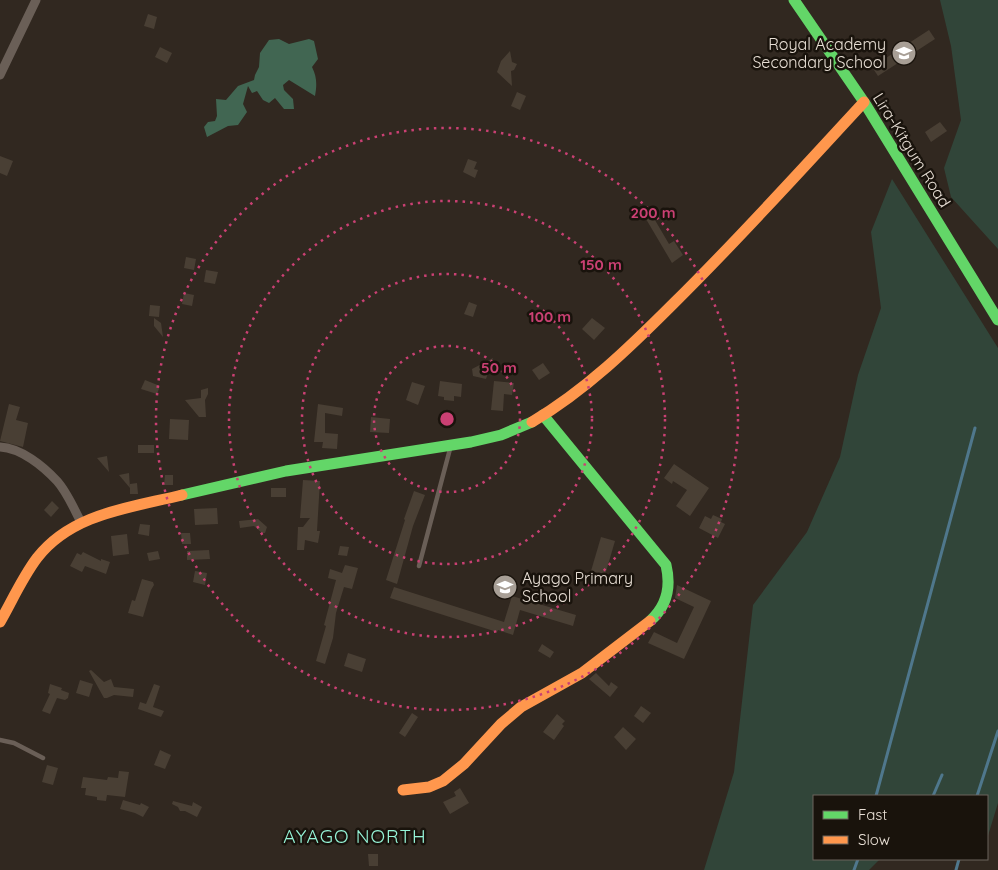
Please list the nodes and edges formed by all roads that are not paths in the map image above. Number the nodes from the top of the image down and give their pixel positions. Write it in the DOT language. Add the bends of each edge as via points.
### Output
graph roads {
  1 [pos="36,0"];
  2 [pos="794,0"];
  3 [pos="0,75"];
  4 [pos="864,102"];
  5 [pos="998,320"];
  6 [pos="543,415"];
  7 [pos="452,445"];
  8 [pos="0,447"];
  9 [pos="81,522"];
  10 [pos="419,566"];
  11 [pos="0,622"];
  12 [pos="0,740"];
  13 [pos="43,758"];
  14 [pos="403,790"];
  1 -- 3 [label="street"];
  2 -- 4 [label="street, Lira-Kitgum Road"];
  4 -- 5 [label="street, Lira-Kitgum Road"];
  4 -- 6 [label="street" via="687,291 601,374"];
  6 -- 7 [label="street" via="526,426"];
  6 -- 14 [label="street" via="666,564 668,588 665,600 659,612 596,662 521,706 442,782"];
  7 -- 9 [label="street" via="267,475"];
  7 -- 10 [label="lane"];
  8 -- 9 [label="street" via="20,452 58,482"];
  9 -- 11 [label="street" via="52,542 28,571"];
  12 -- 13 [label="lane" via="14,743"];
}
